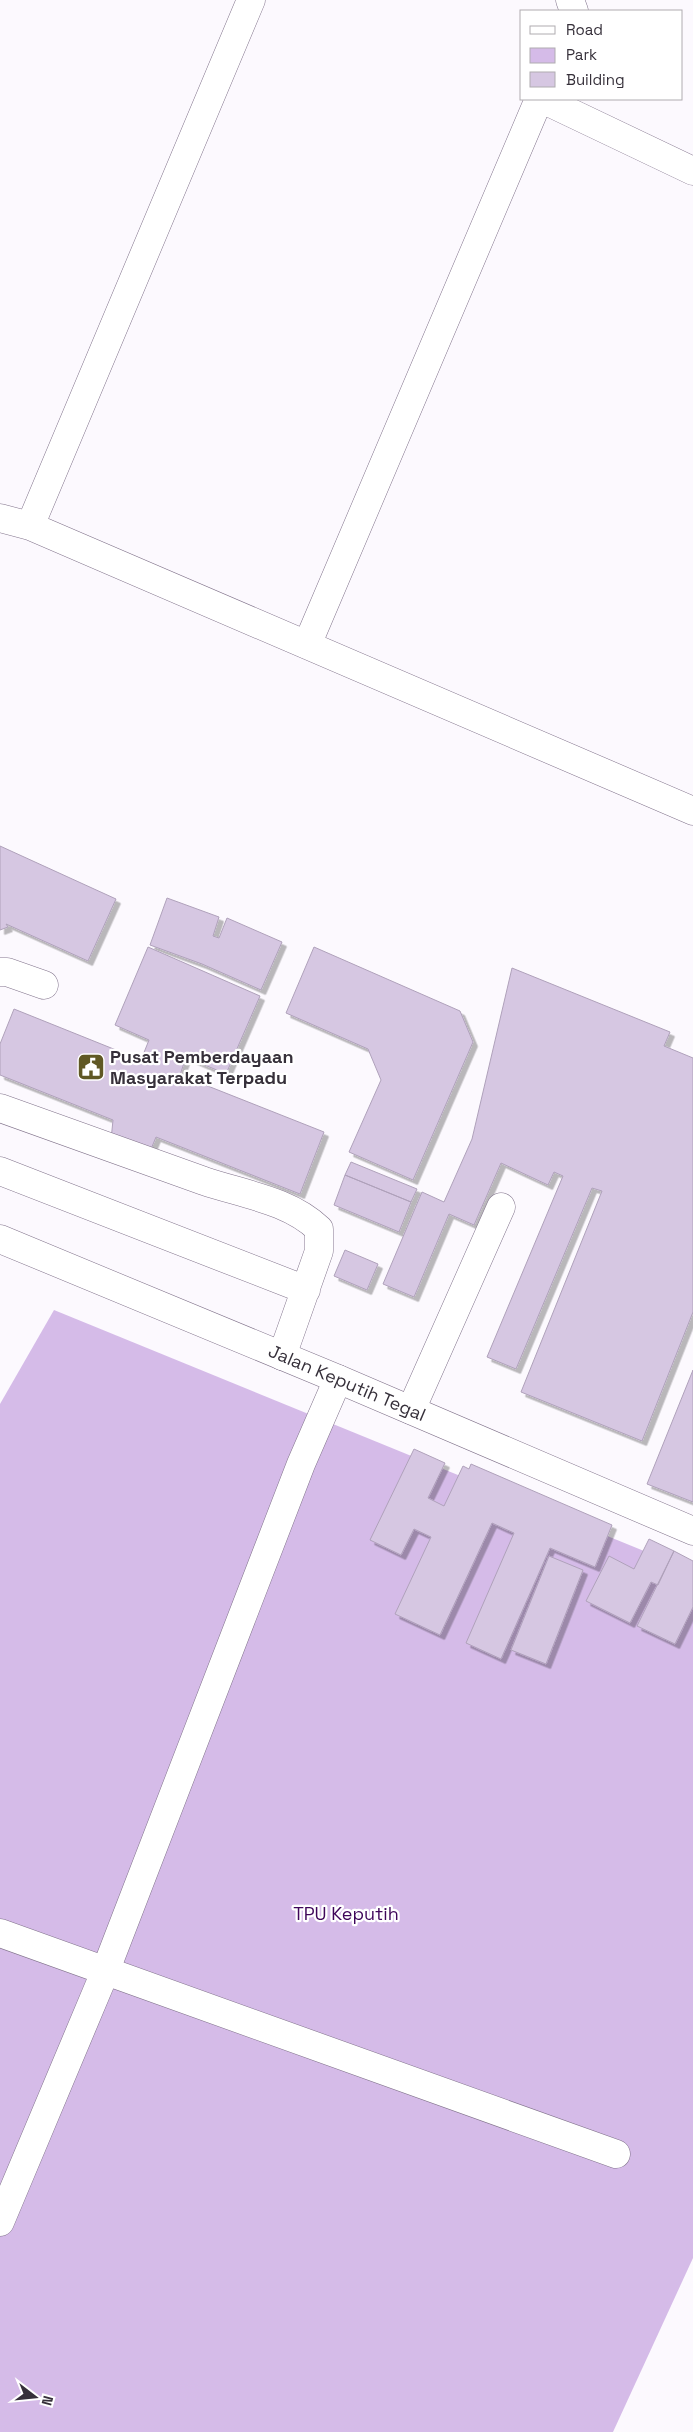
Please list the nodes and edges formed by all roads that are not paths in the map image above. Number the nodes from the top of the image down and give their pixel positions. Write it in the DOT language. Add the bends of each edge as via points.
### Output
graph roads {
  1 [pos="251,0"];
  2 [pos="541,100"];
  3 [pos="543,100"];
  4 [pos="693,171"];
  5 [pos="0,518"];
  6 [pos="30,526"];
  7 [pos="307,645"];
  8 [pos="693,811"];
  9 [pos="0,972"];
  10 [pos="44,985"];
  11 [pos="0,1108"];
  12 [pos="0,1171"];
  13 [pos="501,1208"];
  14 [pos="0,1238"];
  15 [pos="306,1290"];
  16 [pos="282,1356"];
  17 [pos="338,1379"];
  18 [pos="412,1410"];
  19 [pos="693,1531"];
  20 [pos="0,1933"];
  21 [pos="105,1972"];
  22 [pos="616,2154"];
  23 [pos="0,2222"];
  1 -- 6 [label="street"];
  2 -- 7 [label="street"];
  3 -- 4 [label="street"];
  5 -- 6 [label="street"];
  6 -- 7 [label="street"];
  7 -- 8 [label="street"];
  9 -- 10 [label="street"];
  11 -- 15 [label="street" via="294,1211 318,1229 319,1251"];
  12 -- 15 [label="street"];
  13 -- 18 [label="street"];
  14 -- 16 [label="street, Jalan Keputih Tegal"];
  15 -- 16 [label="street"];
  16 -- 17 [label="street, Jalan Keputih Tegal"];
  17 -- 18 [label="street, Jalan Keputih Tegal"];
  17 -- 21 [label="street"];
  18 -- 19 [label="street, Jalan Keputih Tegal"];
  20 -- 21 [label="street"];
  21 -- 22 [label="street"];
  21 -- 23 [label="street"];
}
